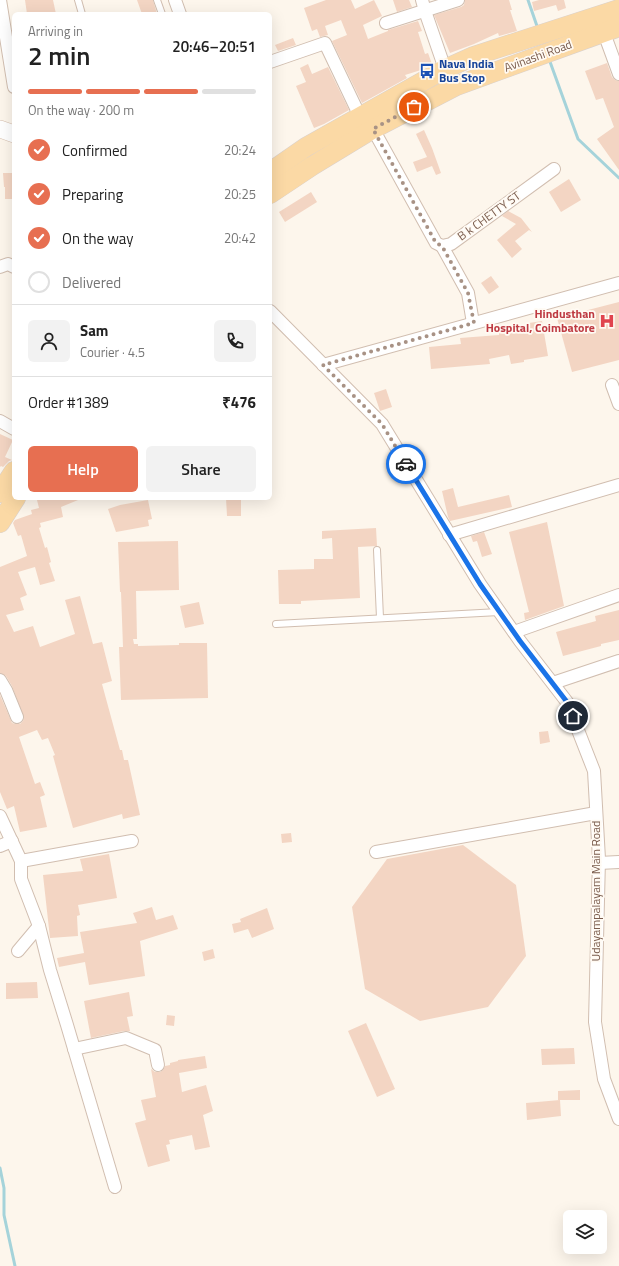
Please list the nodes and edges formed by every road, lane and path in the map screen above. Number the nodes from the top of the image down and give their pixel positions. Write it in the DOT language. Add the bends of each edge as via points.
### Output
graph roads {
  1 [pos="0,0"];
  2 [pos="78,0"];
  3 [pos="158,0"];
  4 [pos="175,0"];
  5 [pos="458,0"];
  6 [pos="423,6"];
  7 [pos="619,9"];
  8 [pos="81,12"];
  9 [pos="161,12"];
  10 [pos="179,12"];
  11 [pos="386,23"];
  12 [pos="611,30"];
  13 [pos="272,61"];
  14 [pos="445,69"];
  15 [pos="619,74"];
  16 [pos="12,75"];
  17 [pos="358,117"];
  18 [pos="0,129"];
  19 [pos="373,129"];
  20 [pos="12,133"];
  21 [pos="272,168"];
  22 [pos="554,169"];
  23 [pos="272,193"];
  24 [pos="442,246"];
  25 [pos="12,265"];
  26 [pos="0,267"];
  27 [pos="619,282"];
  28 [pos="272,314"];
  29 [pos="474,323"];
  30 [pos="323,365"];
  31 [pos="612,385"];
  32 [pos="619,404"];
  33 [pos="0,421"];
  34 [pos="12,428"];
  35 [pos="12,474"];
  36 [pos="619,485"];
  37 [pos="0,493"];
  38 [pos="15,500"];
  39 [pos="0,523"];
  40 [pos="449,534"];
  41 [pos="377,550"];
  42 [pos="619,595"];
  43 [pos="500,612"];
  44 [pos="380,618"];
  45 [pos="276,624"];
  46 [pos="514,632"];
  47 [pos="619,661"];
  48 [pos="0,680"];
  49 [pos="552,683"];
  50 [pos="16,717"];
  51 [pos="596,813"];
  52 [pos="0,816"];
  53 [pos="12,841"];
  54 [pos="132,841"];
  55 [pos="0,846"];
  56 [pos="376,852"];
  57 [pos="21,861"];
  58 [pos="619,862"];
  59 [pos="598,863"];
  60 [pos="39,926"];
  61 [pos="18,951"];
  62 [pos="74,1049"];
  63 [pos="158,1065"];
  64 [pos="619,1119"];
  65 [pos="115,1187"];
  1 -- 16 [label="street"];
  2 -- 8 [label="lane"];
  3 -- 9 [label="lane"];
  4 -- 10 [label="street"];
  5 -- 6 [label="street"];
  6 -- 11 [label="street"];
  6 -- 14 [label="street"];
  7 -- 14 [label="main road, Avinashi Road" via="474,56"];
  12 -- 15 [label="street"];
  12 -- 19 [label="main road, Avinashi Road" via="456,86"];
  13 -- 17 [label="street" via="325,42"];
  14 -- 17 [label="main road, Avinashi Road"];
  17 -- 21 [label="main road, Avinashi Road"];
  18 -- 20 [label="street"];
  19 -- 23 [label="main road, Avinashi Road"];
  19 -- 24 [label="street" via="436,243"];
  22 -- 24 [label="street, B k CHETTY ST" via="451,244"];
  24 -- 29 [label="street" via="468,293"];
  25 -- 26 [label="street"];
  27 -- 29 [label="street"];
  28 -- 30 [label="street, Udayampalayam Main Road"];
  29 -- 30 [label="street"];
  30 -- 40 [label="street, Udayampalayam Main Road" via="382,424"];
  31 -- 32 [label="street"];
  33 -- 34 [label="street"];
  35 -- 37 [label="main road"];
  36 -- 40 [label="street"];
  38 -- 39 [label="main road"];
  40 -- 43 [label="street, Udayampalayam Main Road"];
  41 -- 44 [label="lane"];
  42 -- 46 [label="street"];
  43 -- 44 [label="lane"];
  43 -- 46 [label="street, Udayampalayam Main Road"];
  44 -- 45 [label="lane"];
  46 -- 49 [label="street, Udayampalayam Main Road"];
  47 -- 49 [label="street"];
  48 -- 50 [label="street"];
  49 -- 51 [label="street, Udayampalayam Main Road" via="567,702 594,771"];
  51 -- 56 [label="street"];
  51 -- 59 [label="street, Udayampalayam Main Road"];
  52 -- 53 [label="street"];
  53 -- 55 [label="street"];
  53 -- 57 [label="street"];
  54 -- 57 [label="street"];
  57 -- 60 [label="street" via="21,879"];
  58 -- 59 [label="street"];
  59 -- 64 [label="street, Udayampalayam Main Road" via="595,1022 604,1079"];
  60 -- 61 [label="street"];
  60 -- 62 [label="street"];
  62 -- 63 [label="street" via="126,1038 155,1050"];
  62 -- 65 [label="street"];
}
